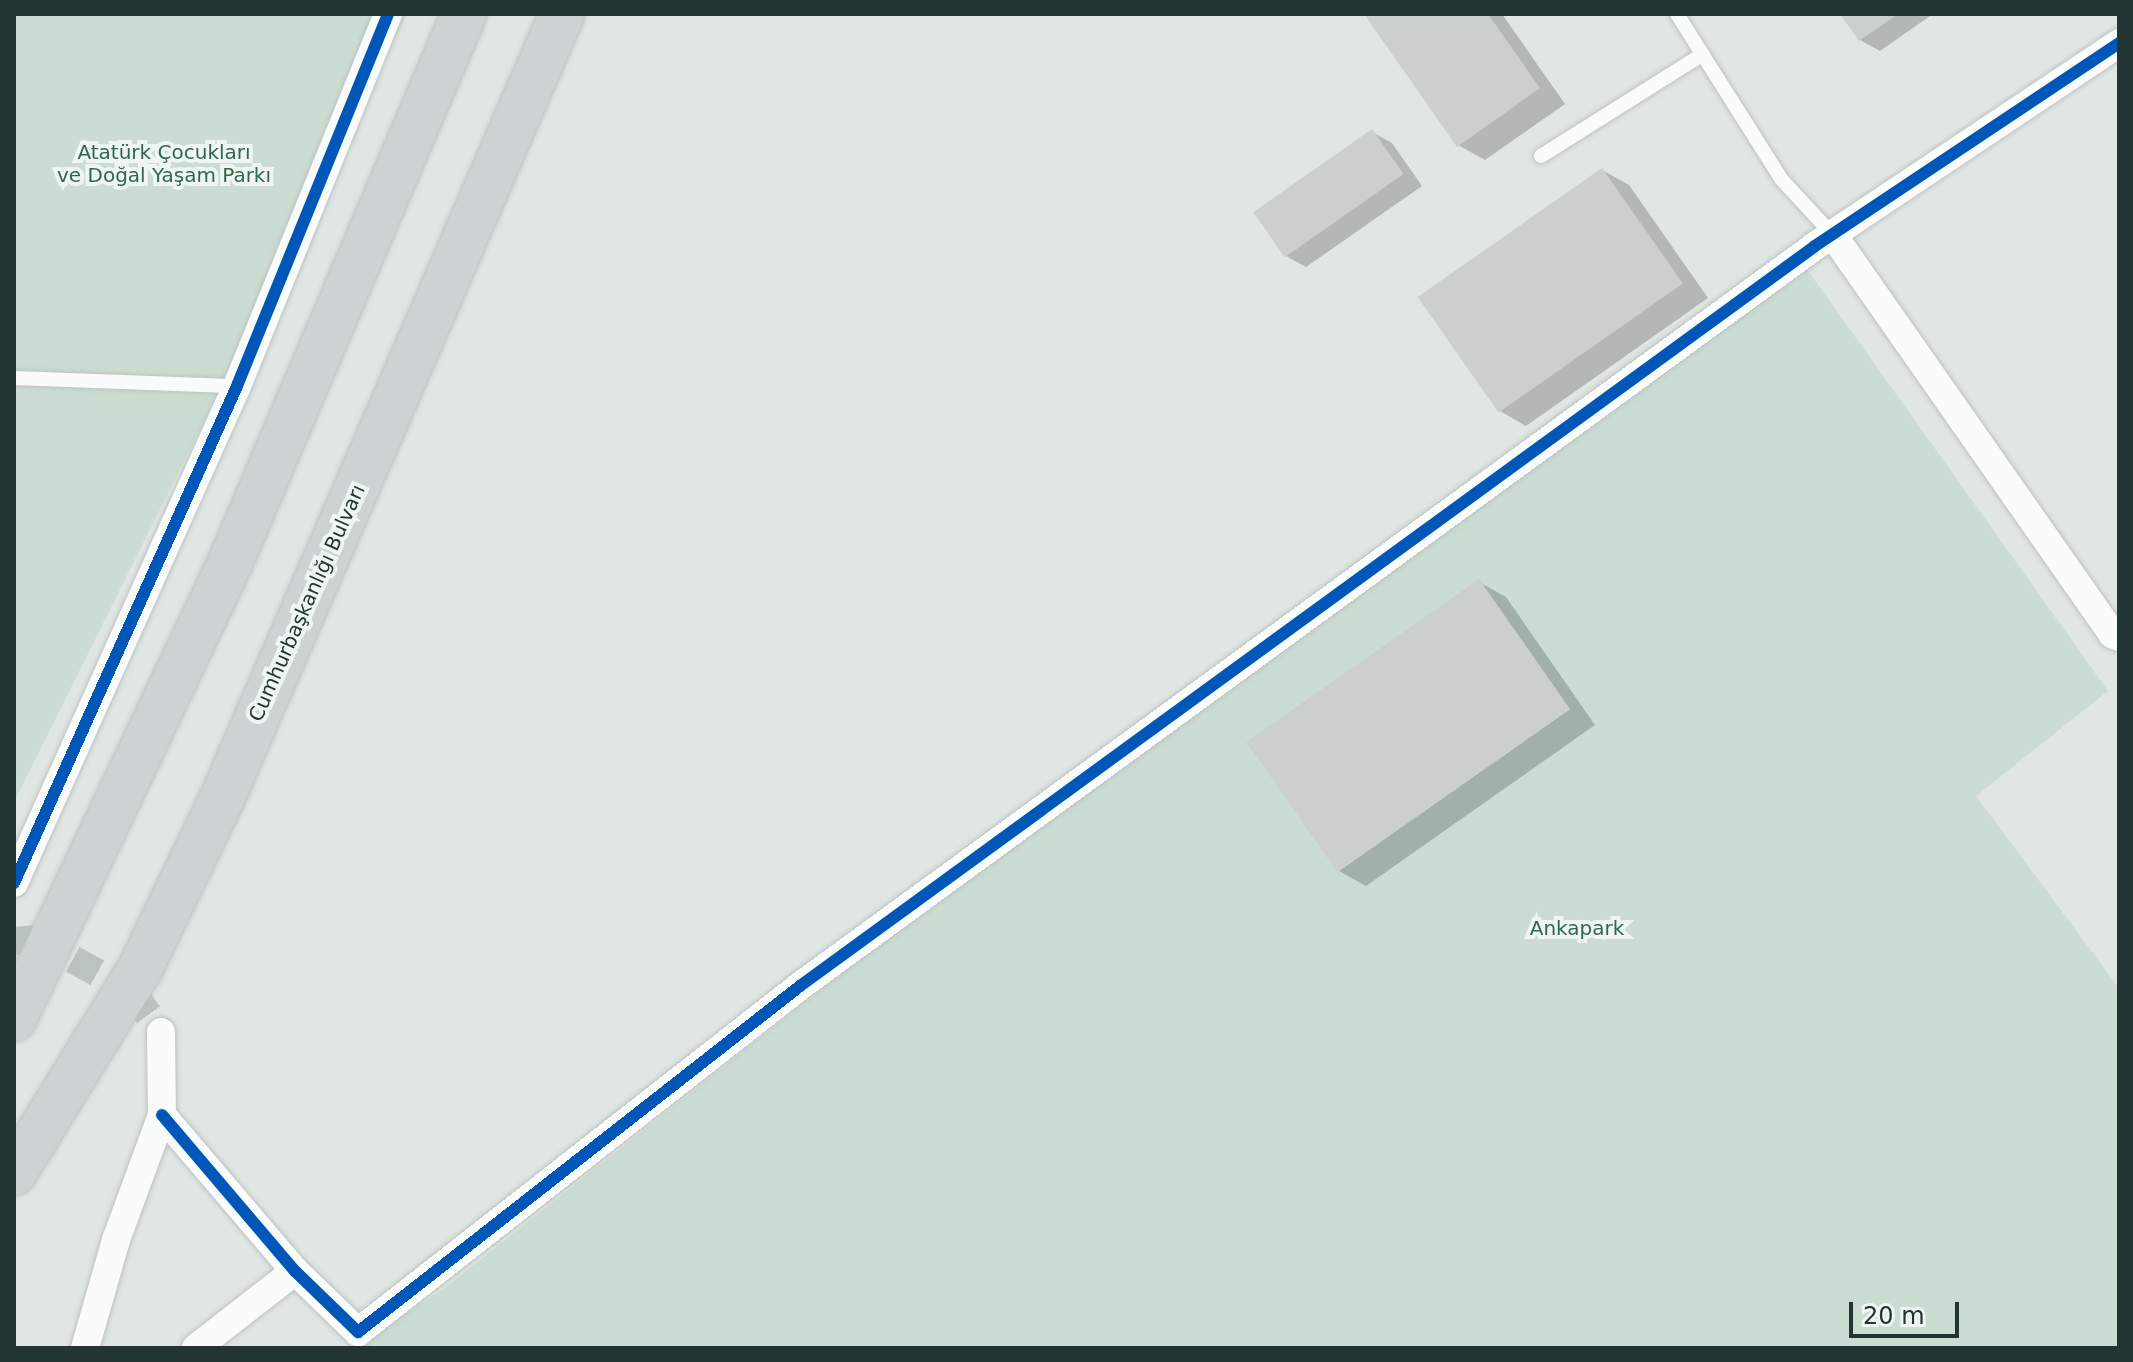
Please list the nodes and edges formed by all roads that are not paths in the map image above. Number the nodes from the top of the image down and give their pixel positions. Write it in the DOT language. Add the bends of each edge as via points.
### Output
graph roads {
  1 [pos="388,14"];
  2 [pos="464,14"];
  3 [pos="562,14"];
  4 [pos="1677,14"];
  5 [pos="2119,43"];
  6 [pos="1703,54"];
  7 [pos="1541,156"];
  8 [pos="1833,235"];
  9 [pos="14,378"];
  10 [pos="237,386"];
  11 [pos="2119,637"];
  12 [pos="14,883"];
  13 [pos="14,1019"];
  14 [pos="161,1032"];
  15 [pos="162,1115"];
  16 [pos="14,1173"];
  17 [pos="295,1271"];
  18 [pos="85,1348"];
  19 [pos="196,1348"];
  1 -- 10 [label="street"];
  2 -- 13 [label="main road, bridge" via="230,563"];
  3 -- 16 [label="main road, Cumhurbaşkanlığı Bulvarı, bridge" via="221,801 140,969"];
  4 -- 6 [label="lane"];
  5 -- 8 [label="street"];
  6 -- 7 [label="lane"];
  6 -- 8 [label="lane" via="1782,180"];
  8 -- 11 [label="street"];
  8 -- 17 [label="street" via="800,986 358,1332"];
  9 -- 10 [label="lane"];
  10 -- 12 [label="street"];
  14 -- 15 [label="street"];
  15 -- 17 [label="street"];
  15 -- 18 [label="street" via="116,1240"];
  17 -- 19 [label="street"];
}
